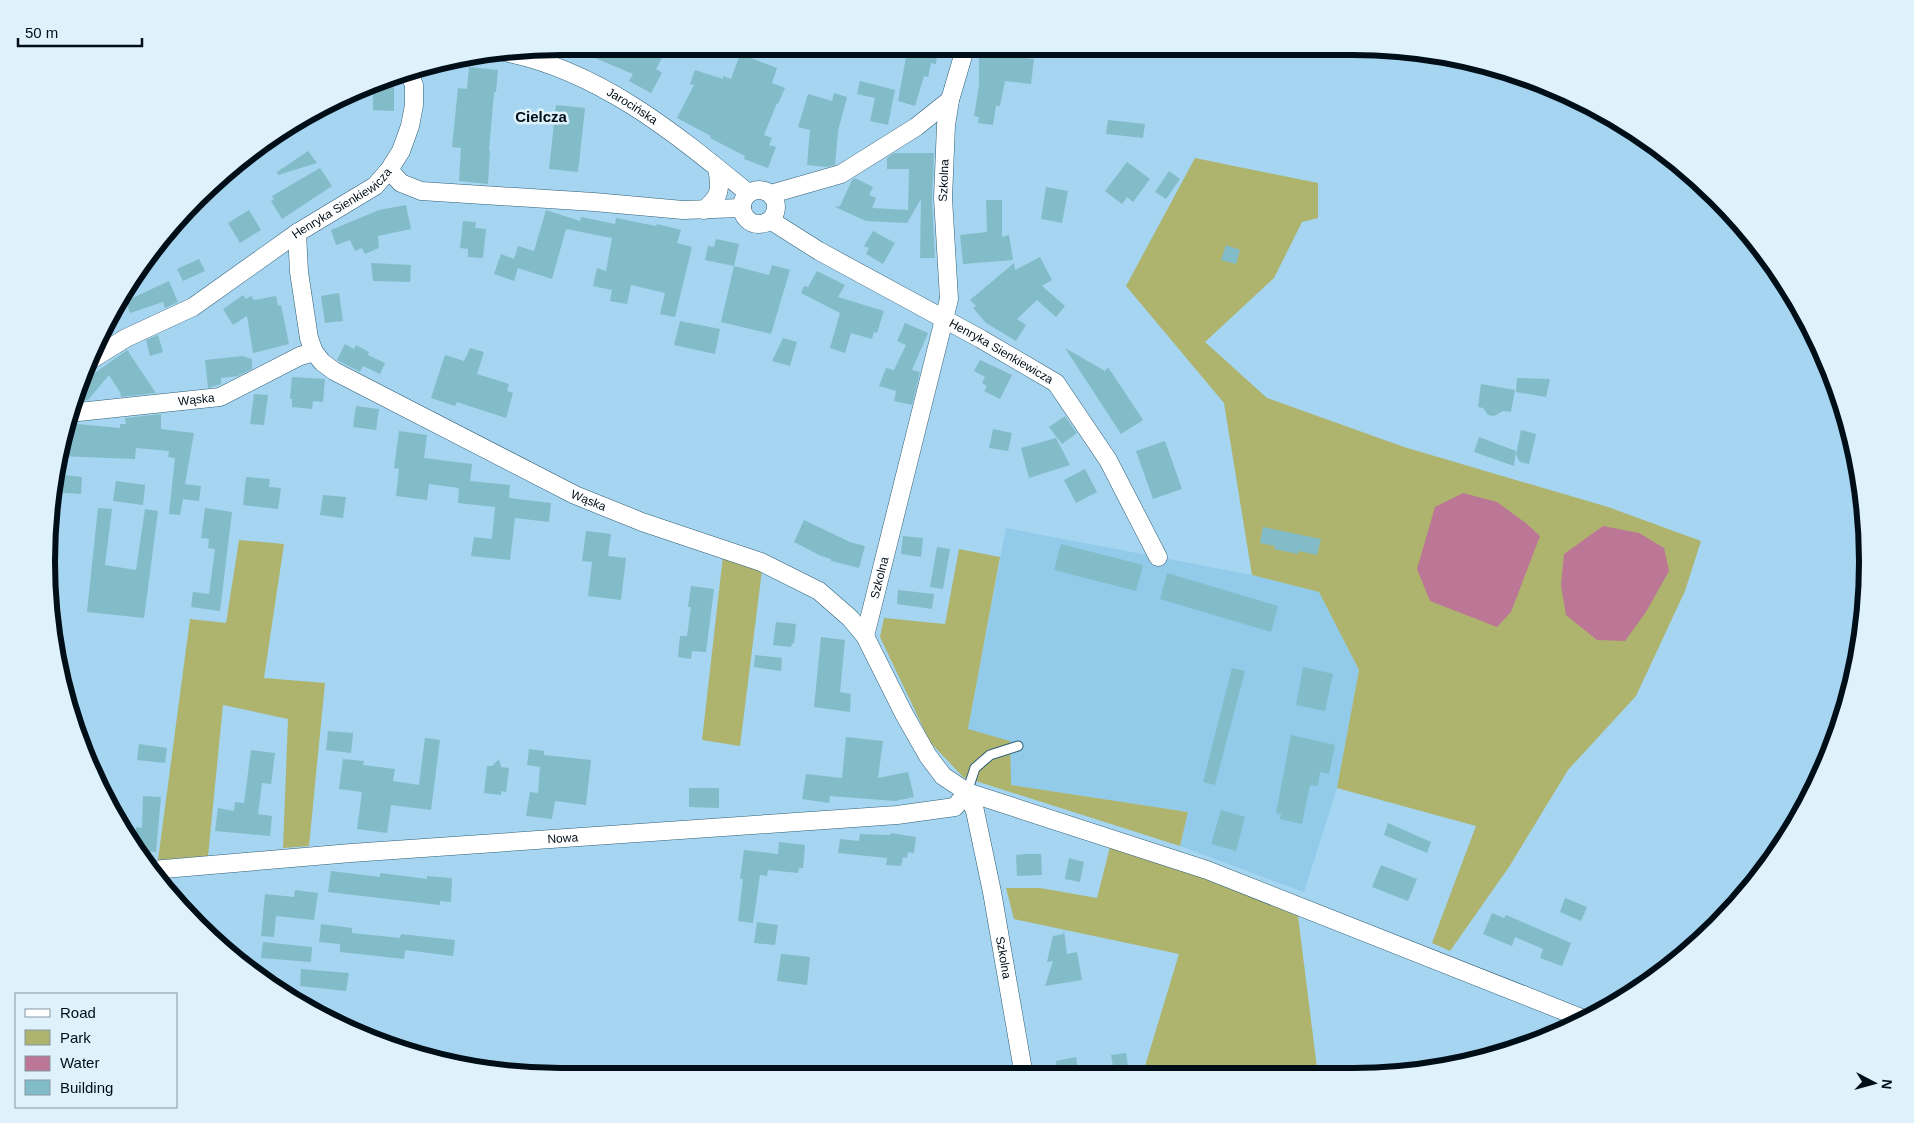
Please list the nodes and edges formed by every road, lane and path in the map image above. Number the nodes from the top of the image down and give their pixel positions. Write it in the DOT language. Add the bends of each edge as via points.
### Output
graph roads {
  1 [pos="963,55"];
  2 [pos="524,56"];
  3 [pos="411,78"];
  4 [pos="950,100"];
  5 [pos="718,168"];
  6 [pos="389,170"];
  7 [pos="771,194"];
  8 [pos="745,201"];
  9 [pos="704,210"];
  10 [pos="770,220"];
  11 [pos="297,233"];
  12 [pos="944,318"];
  13 [pos="314,352"];
  14 [pos="100,354"];
  15 [pos="78,412"];
  16 [pos="1158,557"];
  17 [pos="865,636"];
  18 [pos="1018,746"];
  19 [pos="967,792"];
  20 [pos="160,869"];
  21 [pos="1576,1017"];
  22 [pos="1023,1068"];
  1 -- 4 [label="street, Szkolna"];
  2 -- 5 [label="street, Jarocińska" via="569,71 612,92"];
  3 -- 6 [label="street" via="414,105 410,126 401,151"];
  4 -- 7 [label="street" via="916,127 841,174"];
  4 -- 12 [label="street, Szkolna" via="943,198 949,299"];
  5 -- 8 [label="street, Jarocińska"];
  5 -- 9 [label="street" via="718,195"];
  6 -- 9 [label="street, Henryka Sienkiewicza" via="401,183 421,191"];
  6 -- 11 [label="street, Henryka Sienkiewicza" via="375,186"];
  7 -- 8 [label="street" via="756,190"];
  7 -- 10 [label="street" via="776,210"];
  8 -- 9 [label="street, Henryka Sienkiewicza"];
  8 -- 10 [label="street" via="744,215 749,221 764,224"];
  10 -- 12 [label="street, Henryka Sienkiewicza" via="827,256"];
  11 -- 13 [label="street" via="300,281"];
  11 -- 14 [label="street, Henryka Sienkiewicza" via="193,306"];
  12 -- 16 [label="street, Henryka Sienkiewicza" via="1056,383 1108,460"];
  12 -- 17 [label="street, Szkolna"];
  13 -- 15 [label="street, Wąska" via="220,397"];
  13 -- 17 [label="street, Wąska" via="334,371 576,495 642,522 761,562 806,584 834,603"];
  17 -- 19 [label="street" via="928,756 943,776"];
  18 -- 19 [label="lane" via="990,755 975,768"];
  19 -- 20 [label="street, Nowa" via="955,807 897,815"];
  19 -- 21 [label="street" via="1199,867"];
  19 -- 22 [label="street, Szkolna" via="981,838"];
}
